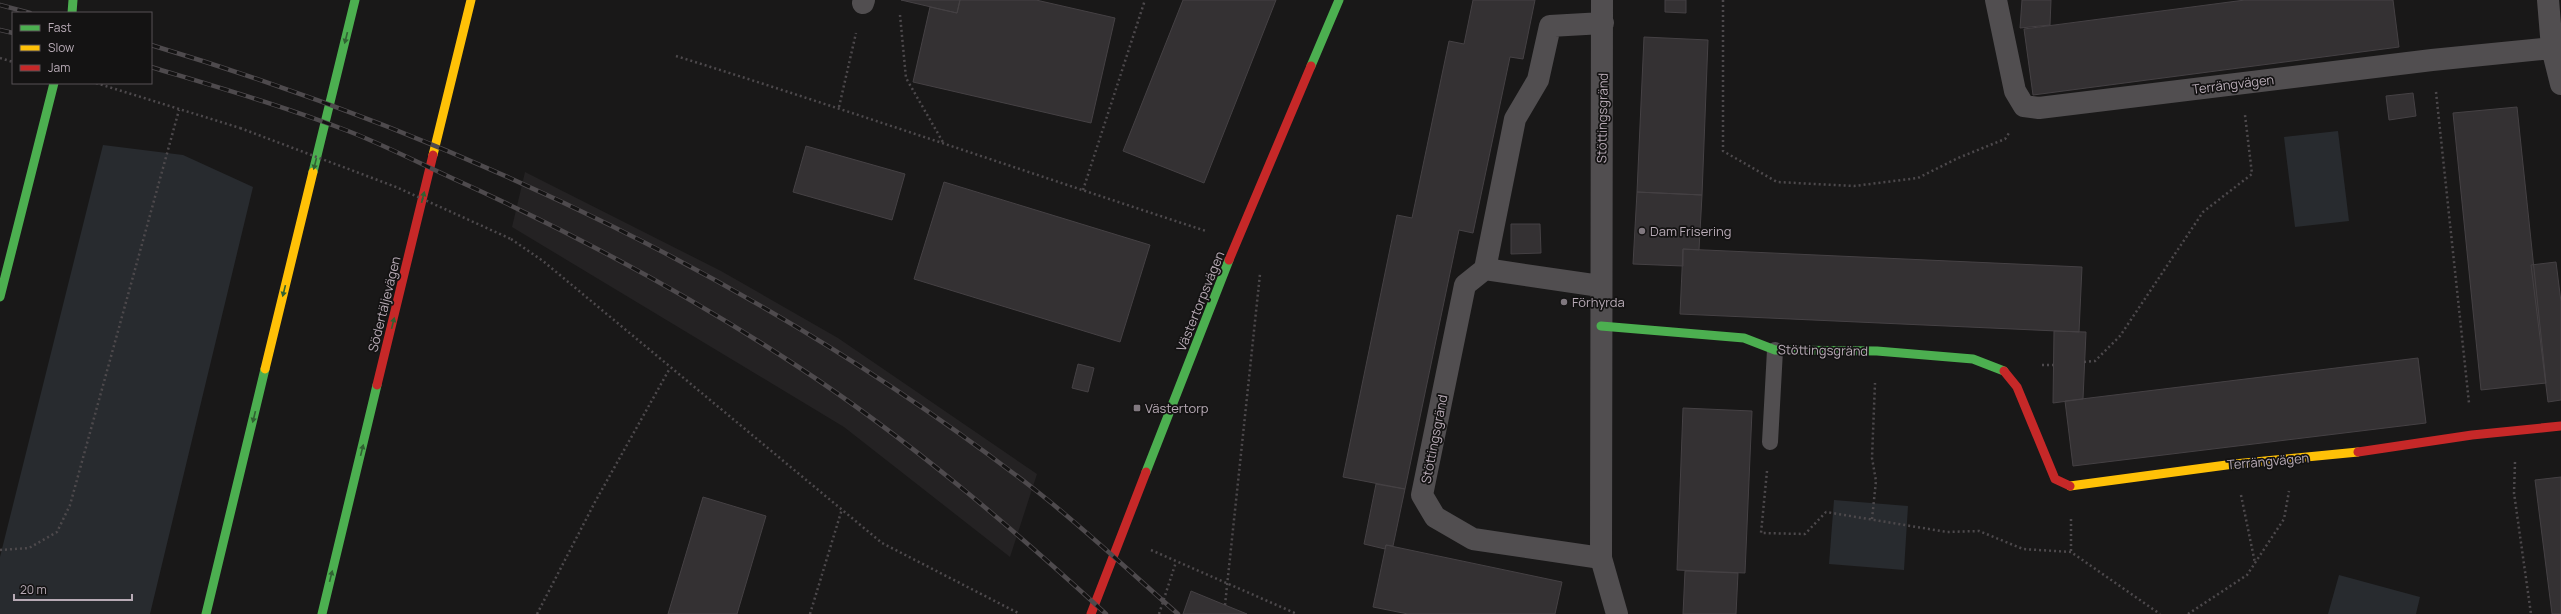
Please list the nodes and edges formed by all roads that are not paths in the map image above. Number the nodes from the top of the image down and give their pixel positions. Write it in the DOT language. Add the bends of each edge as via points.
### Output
graph roads {
  1 [pos="73,0"];
  2 [pos="355,0"];
  3 [pos="471,0"];
  4 [pos="1339,0"];
  5 [pos="1602,0"];
  6 [pos="1996,0"];
  7 [pos="2548,0"];
  8 [pos="72,12"];
  9 [pos="1603,23"];
  10 [pos="2552,48"];
  11 [pos="54,84"];
  12 [pos="2561,84"];
  13 [pos="1485,269"];
  14 [pos="1600,286"];
  15 [pos="0,297"];
  16 [pos="1601,326"];
  17 [pos="1775,350"];
  18 [pos="2023,406"];
  19 [pos="2561,426"];
  20 [pos="1770,442"];
  21 [pos="1601,558"];
  22 [pos="206,614"];
  23 [pos="322,614"];
  24 [pos="1091,614"];
  25 [pos="1617,614"];
  1 -- 8 [label="main road"];
  2 -- 22 [label="main road, one-way"];
  23 -- 3 [label="main road, Södertäljevägen, one-way"];
  4 -- 24 [label="main road, Västertorpsvägen" via="1237,241"];
  5 -- 9 [label="street, Stöttingsgränd"];
  6 -- 10 [label="street, Terrängvägen" via="2016,91 2024,106 2039,108 2432,60"];
  7 -- 10 [label="street"];
  9 -- 13 [label="street" via="1550,26 1538,80 1515,119"];
  9 -- 14 [label="street, Stöttingsgränd"];
  10 -- 12 [label="street"];
  11 -- 15 [label="main road"];
  13 -- 14 [label="street"];
  13 -- 21 [label="street, Stöttingsgränd" via="1465,285 1422,495 1435,517 1473,539"];
  14 -- 16 [label="street, Stöttingsgränd"];
  16 -- 17 [label="main road, Stöttingsgränd" via="1744,338"];
  16 -- 21 [label="street, Stöttingsgränd"];
  17 -- 18 [label="main road, Stöttingsgränd" via="1877,351 1973,359 2002,368 2017,387"];
  17 -- 20 [label="lane"];
  18 -- 19 [label="main road, Terrängvägen" via="2055,479 2070,486"];
  21 -- 25 [label="street, Stöttingsgränd"];
}
